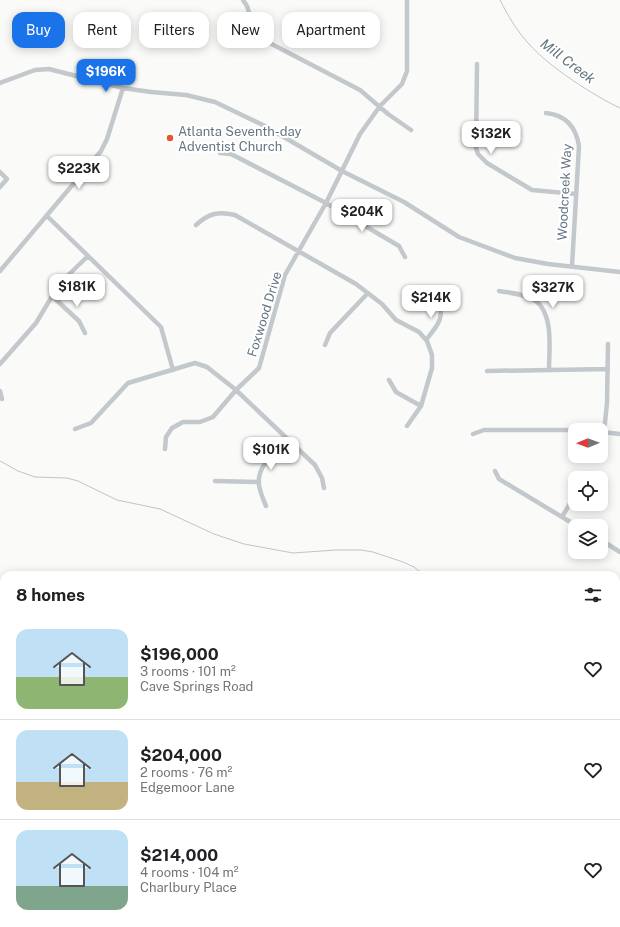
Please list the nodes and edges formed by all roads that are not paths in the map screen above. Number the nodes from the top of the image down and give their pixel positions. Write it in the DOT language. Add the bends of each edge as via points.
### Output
graph roads {
  1 [pos="243,0"];
  2 [pos="407,0"];
  3 [pos="477,64"];
  4 [pos="0,83"];
  5 [pos="123,88"];
  6 [pos="380,106"];
  7 [pos="546,113"];
  8 [pos="411,130"];
  9 [pos="220,153"];
  10 [pos="342,171"];
  11 [pos="0,172"];
  12 [pos="0,187"];
  13 [pos="576,194"];
  14 [pos="326,203"];
  15 [pos="47,216"];
  16 [pos="196,225"];
  17 [pos="298,252"];
  18 [pos="88,256"];
  19 [pos="405,257"];
  20 [pos="572,266"];
  21 [pos="0,271"];
  22 [pos="620,272"];
  23 [pos="499,291"];
  24 [pos="367,294"];
  25 [pos="52,296"];
  26 [pos="437,297"];
  27 [pos="85,333"];
  28 [pos="426,340"];
  29 [pos="608,344"];
  30 [pos="325,345"];
  31 [pos="0,364"];
  32 [pos="608,369"];
  33 [pos="173,370"];
  34 [pos="549,370"];
  35 [pos="487,371"];
  36 [pos="389,380"];
  37 [pos="236,390"];
  38 [pos="0,391"];
  39 [pos="2,399"];
  40 [pos="421,406"];
  41 [pos="604,423"];
  42 [pos="407,426"];
  43 [pos="75,429"];
  44 [pos="568,430"];
  45 [pos="608,433"];
  46 [pos="473,434"];
  47 [pos="620,434"];
  48 [pos="288,439"];
  49 [pos="165,448"];
  50 [pos="496,471"];
  51 [pos="215,481"];
  52 [pos="259,482"];
  53 [pos="324,488"];
  54 [pos="266,506"];
  55 [pos="568,506"];
  56 [pos="562,516"];
  57 [pos="568,520"];
  58 [pos="608,544"];
  59 [pos="620,552"];
  1 -- 6 [label="street" via="255,32 262,39 360,90"];
  2 -- 6 [label="street, Foxwood Drive" via="407,71 402,84"];
  3 -- 13 [label="street" via="478,154 487,163 532,190"];
  4 -- 5 [label="street" via="35,70 49,69"];
  5 -- 10 [label="street" via="186,95 216,102 265,126"];
  5 -- 15 [label="street" via="101,151"];
  6 -- 8 [label="street"];
  6 -- 10 [label="street, Foxwood Drive" via="360,134"];
  7 -- 13 [label="street, Woodcreek Way" via="555,114 566,120 578,136"];
  9 -- 14 [label="street" via="231,154"];
  10 -- 14 [label="street, Foxwood Drive"];
  10 -- 20 [label="street" via="404,202 459,237 515,258"];
  11 -- 12 [label="street" via="7,179"];
  13 -- 20 [label="street, Woodcreek Way"];
  14 -- 17 [label="street, Foxwood Drive"];
  14 -- 19 [label="street" via="399,246"];
  15 -- 18 [label="street"];
  15 -- 21 [label="street"];
  16 -- 17 [label="street" via="203,218 225,212 235,215"];
  17 -- 24 [label="street" via="356,284"];
  17 -- 37 [label="street, Foxwood Drive" via="285,275 259,368"];
  18 -- 25 [label="street" via="60,283"];
  18 -- 33 [label="street" via="161,327"];
  20 -- 22 [label="street"];
  23 -- 34 [label="street" via="536,301 545,312 548,326"];
  24 -- 28 [label="street" via="382,304 396,320 419,332"];
  24 -- 30 [label="street" via="330,333"];
  25 -- 27 [label="street" via="79,321"];
  25 -- 31 [label="street" via="36,323"];
  26 -- 28 [label="street" via="442,308 439,324"];
  28 -- 40 [label="street" via="432,354 432,368"];
  29 -- 32 [label="street"];
  32 -- 34 [label="street"];
  32 -- 41 [label="street"];
  33 -- 37 [label="street" via="195,363 207,367"];
  33 -- 43 [label="street" via="128,383 91,423"];
  34 -- 35 [label="street"];
  36 -- 40 [label="street" via="396,392"];
  37 -- 48 [label="street"];
  37 -- 49 [label="street, Foxwood Drive" via="213,417 200,422 183,422 172,428 166,437"];
  38 -- 39 [label="street"];
  40 -- 42 [label="street"];
  44 -- 46 [label="street" via="484,430"];
  45 -- 47 [label="street"];
  48 -- 52 [label="street" via="267,460 259,475"];
  48 -- 53 [label="street" via="315,465"];
  50 -- 56 [label="street" via="499,479"];
  51 -- 52 [label="street"];
  52 -- 54 [label="street"];
  55 -- 56 [label="street"];
  56 -- 57 [label="street"];
  58 -- 59 [label="street"];
}
